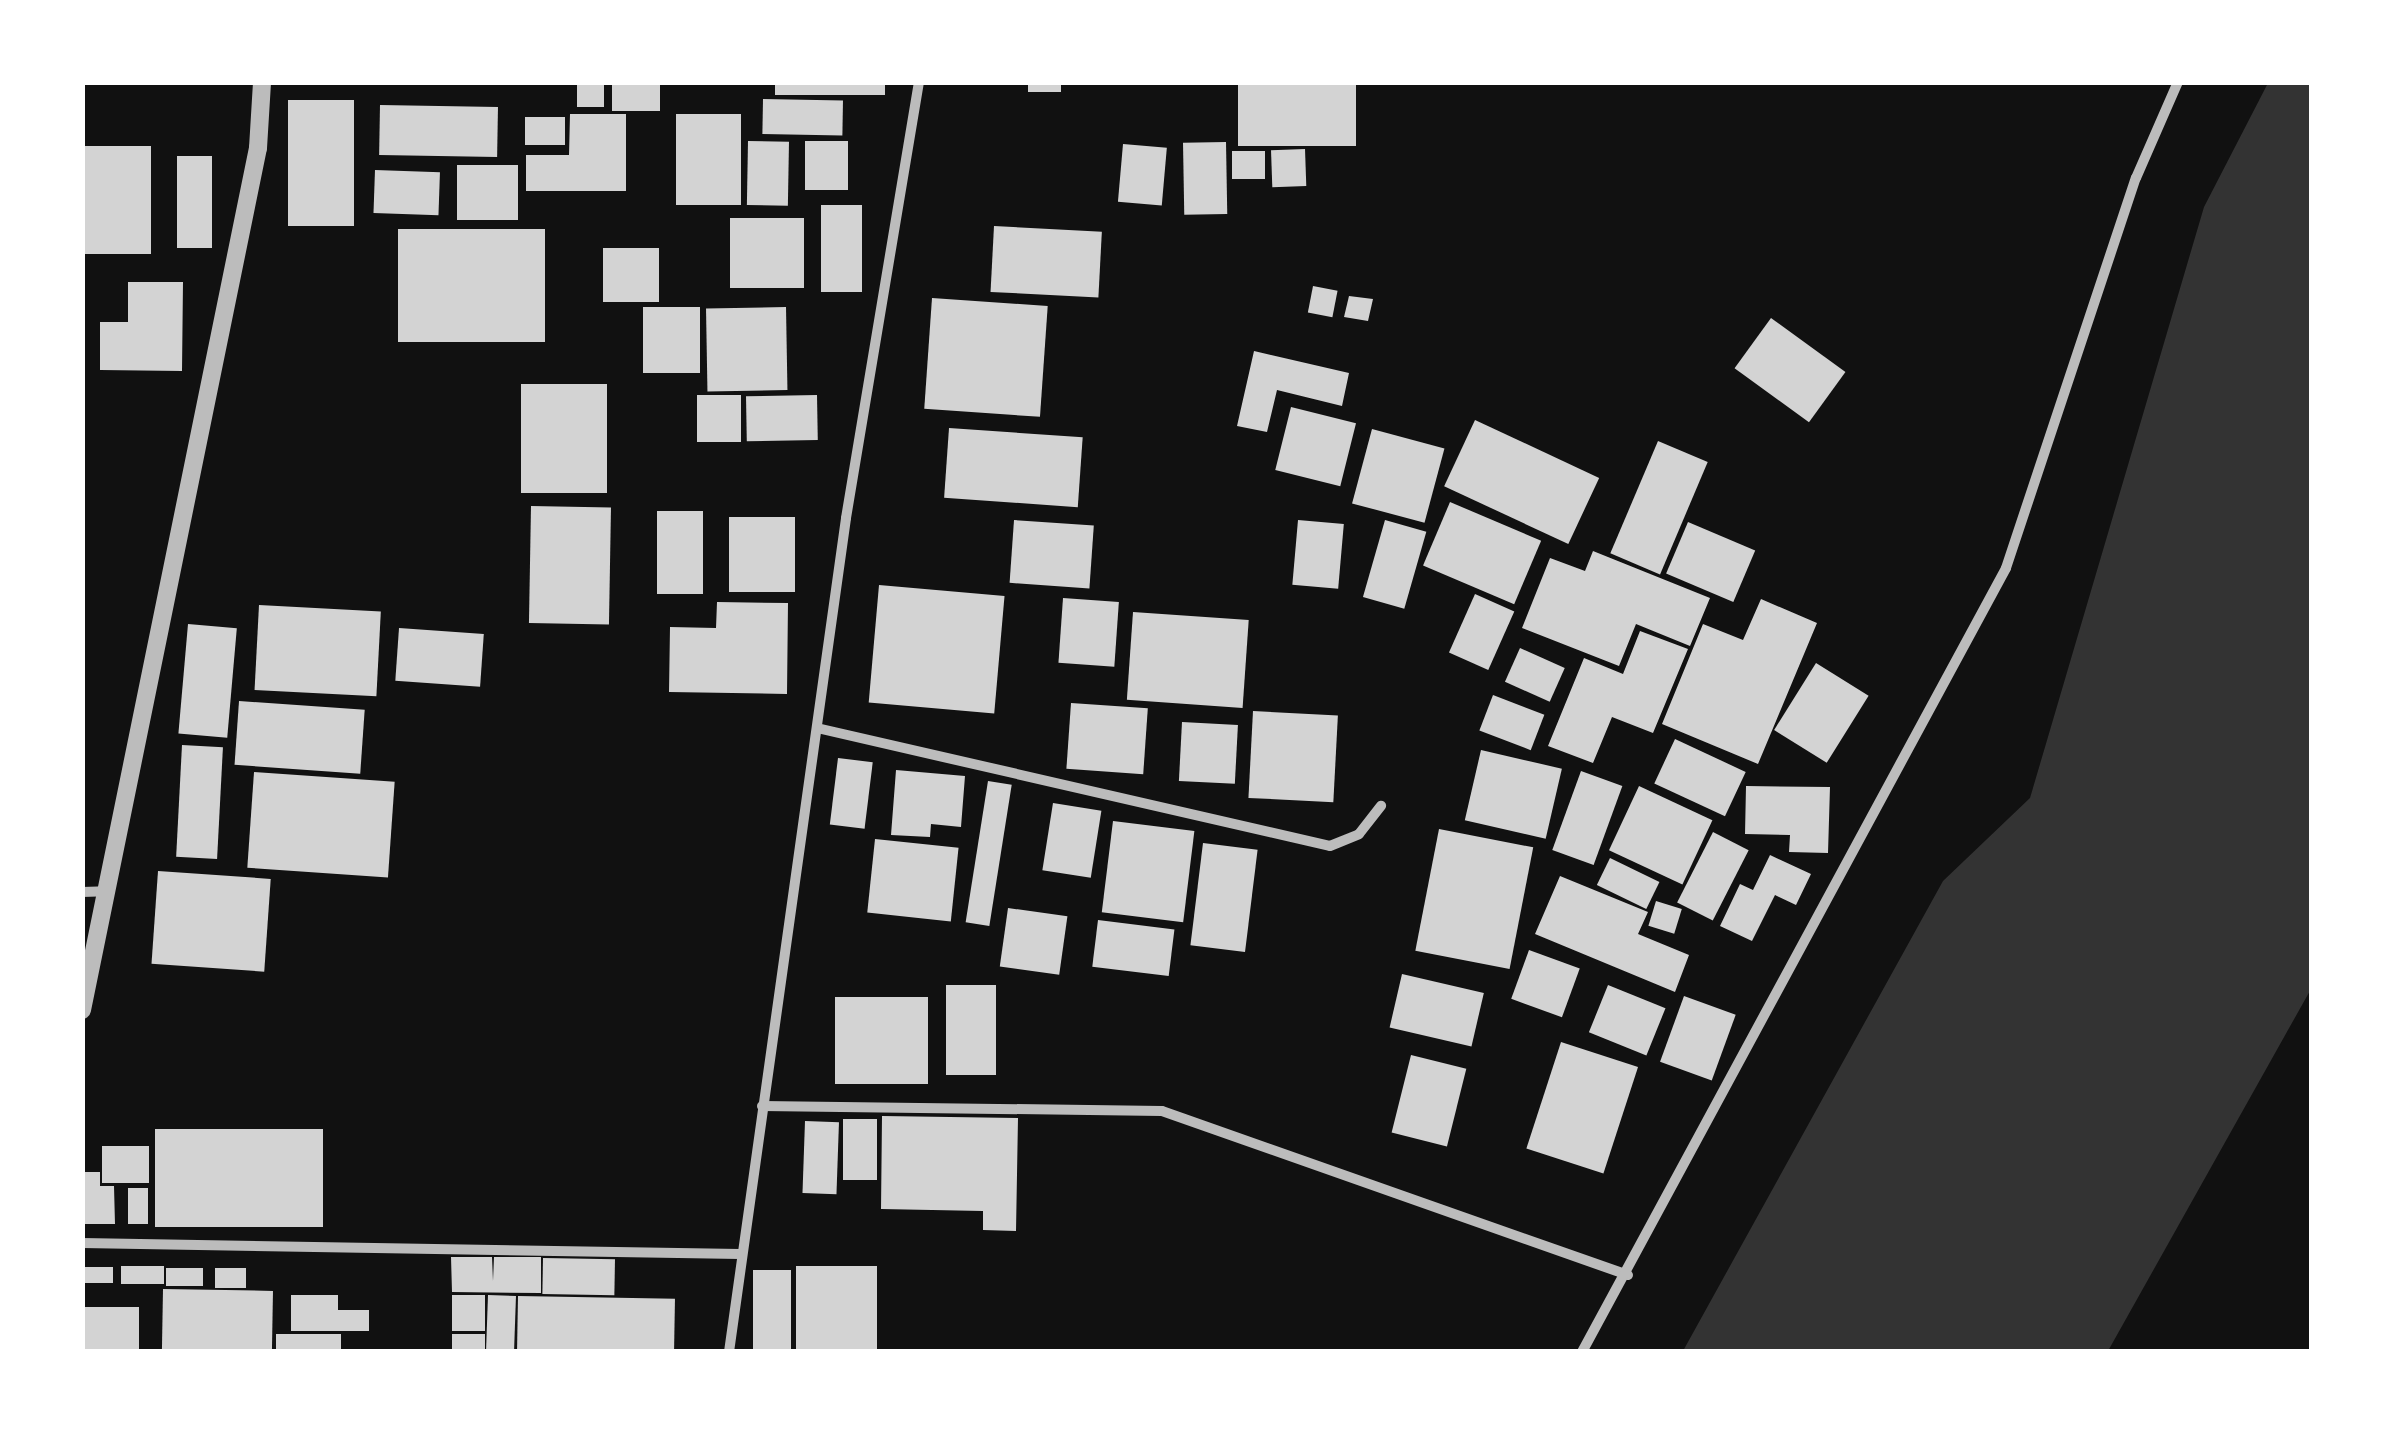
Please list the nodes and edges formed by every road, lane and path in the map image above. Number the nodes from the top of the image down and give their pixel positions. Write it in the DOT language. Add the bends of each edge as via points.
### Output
graph roads {
  1 [pos="262,82"];
  2 [pos="919,82"];
  3 [pos="2178,82"];
  4 [pos="816,728"];
  5 [pos="1382,806"];
  6 [pos="112,891"];
  7 [pos="82,892"];
  8 [pos="82,1010"];
  9 [pos="762,1106"];
  10 [pos="82,1244"];
  11 [pos="740,1254"];
  12 [pos="1628,1275"];
  13 [pos="730,1352"];
  14 [pos="1582,1352"];
  1 -- 6 [label="street" via="258,148"];
  2 -- 4 [label="street"];
  3 -- 12 [label="street" via="2136,178 2006,568"];
  4 -- 5 [label="street" via="1299,842 1330,846 1359,834"];
  4 -- 9 [label="street"];
  6 -- 7 [label="street"];
  6 -- 8 [label="street"];
  9 -- 11 [label="street"];
  9 -- 12 [label="street" via="1162,1111"];
  10 -- 11 [label="street"];
  11 -- 13 [label="street"];
  12 -- 14 [label="street"];
}
